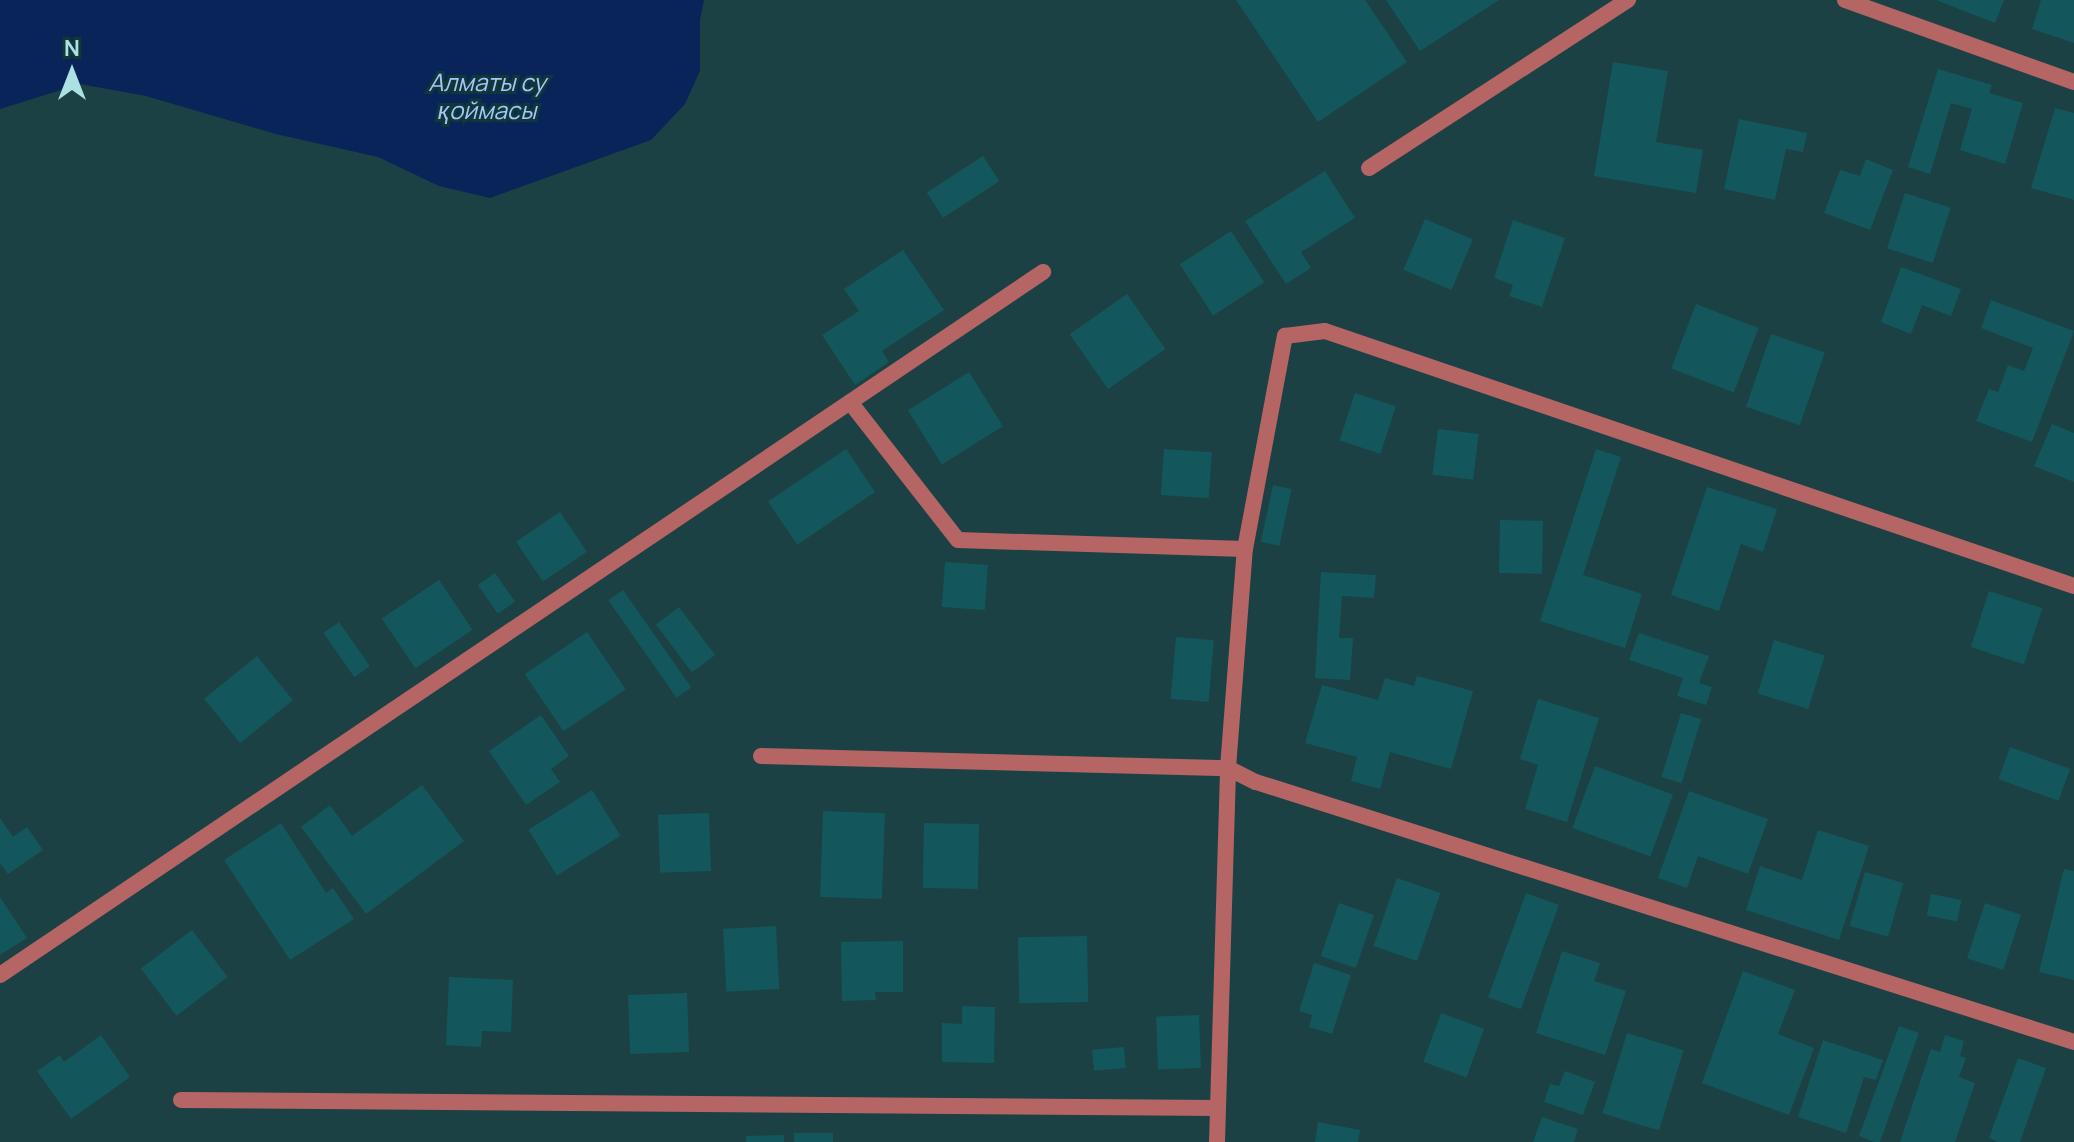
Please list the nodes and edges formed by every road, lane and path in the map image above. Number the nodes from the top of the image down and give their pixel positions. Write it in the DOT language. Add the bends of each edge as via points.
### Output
graph roads {
  1 [pos="1628,0"];
  2 [pos="1845,0"];
  3 [pos="2074,82"];
  4 [pos="1369,168"];
  5 [pos="1043,272"];
  6 [pos="850,402"];
  7 [pos="1245,549"];
  8 [pos="2074,586"];
  9 [pos="761,756"];
  10 [pos="1228,768"];
  11 [pos="0,975"];
  12 [pos="2074,1042"];
  13 [pos="181,1100"];
  14 [pos="1218,1108"];
  15 [pos="1217,1142"];
  1 -- 4 [label="street"];
  2 -- 3 [label="street"];
  5 -- 6 [label="street"];
  6 -- 7 [label="street" via="958,540"];
  6 -- 11 [label="street"];
  7 -- 8 [label="street" via="1285,336 1325,331"];
  7 -- 10 [label="street"];
  9 -- 10 [label="street"];
  10 -- 12 [label="street" via="1256,782"];
  10 -- 14 [label="street"];
  13 -- 14 [label="street"];
  14 -- 15 [label="street"];
}
